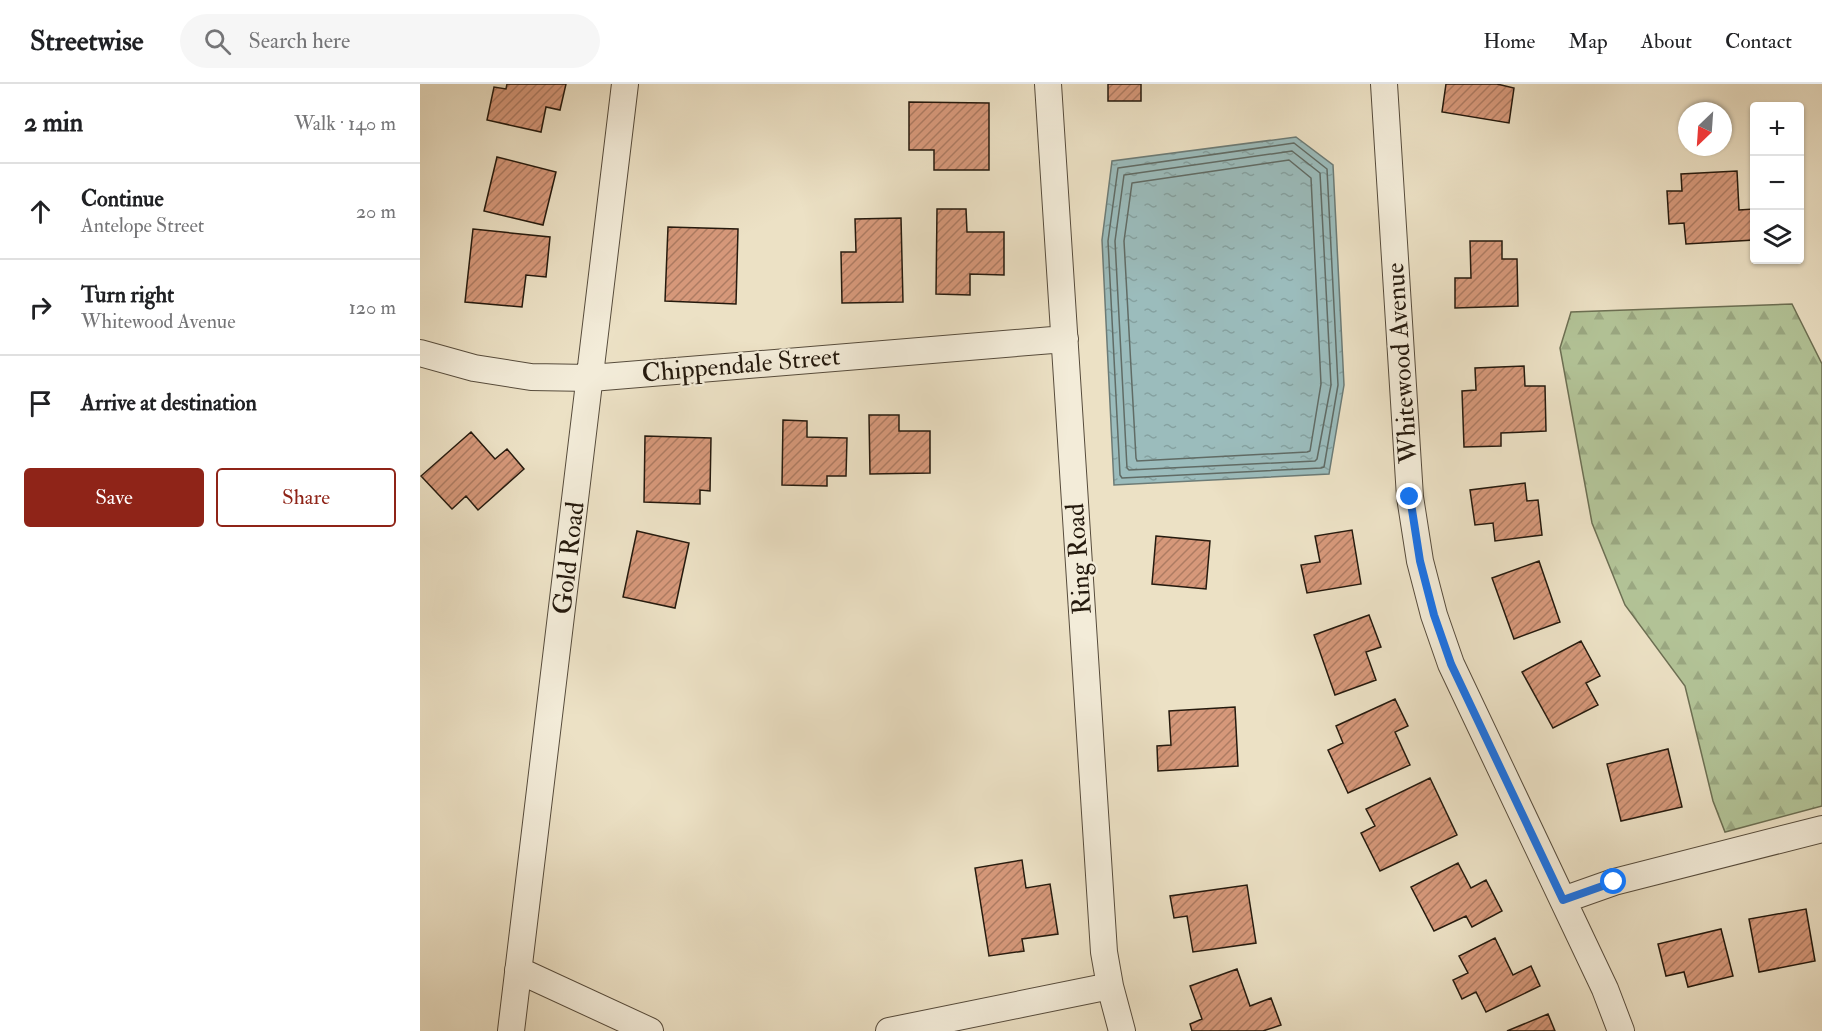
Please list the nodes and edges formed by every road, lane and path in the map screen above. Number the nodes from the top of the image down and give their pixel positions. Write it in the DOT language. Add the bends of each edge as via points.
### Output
graph roads {
  1 [pos="625,84"];
  2 [pos="1048,84"];
  3 [pos="1384,84"];
  4 [pos="1065,339"];
  5 [pos="420,353"];
  6 [pos="591,378"];
  7 [pos="1822,829"];
  8 [pos="1563,900"];
  9 [pos="518,970"];
  10 [pos="1110,986"];
  11 [pos="511,1031"];
  12 [pos="650,1031"];
  13 [pos="889,1031"];
  14 [pos="1122,1031"];
  15 [pos="1621,1031"];
  1 -- 6 [label="street, Gold Road"];
  2 -- 4 [label="street, Ring Road"];
  3 -- 8 [label="street, Whitewood Avenue" via="1410,497 1420,561 1451,664"];
  4 -- 6 [label="street, Chippendale Street"];
  4 -- 10 [label="street, Ring Road" via="1104,952"];
  5 -- 6 [label="street, Chippendale Street" via="474,368 531,377"];
  6 -- 9 [label="street, Gold Road"];
  7 -- 8 [label="street" via="1614,882"];
  8 -- 15 [label="street, Whitewood Avenue"];
  9 -- 11 [label="street, Gold Road"];
  9 -- 12 [label="street"];
  10 -- 13 [label="street"];
  10 -- 14 [label="street, Ring Road"];
}
